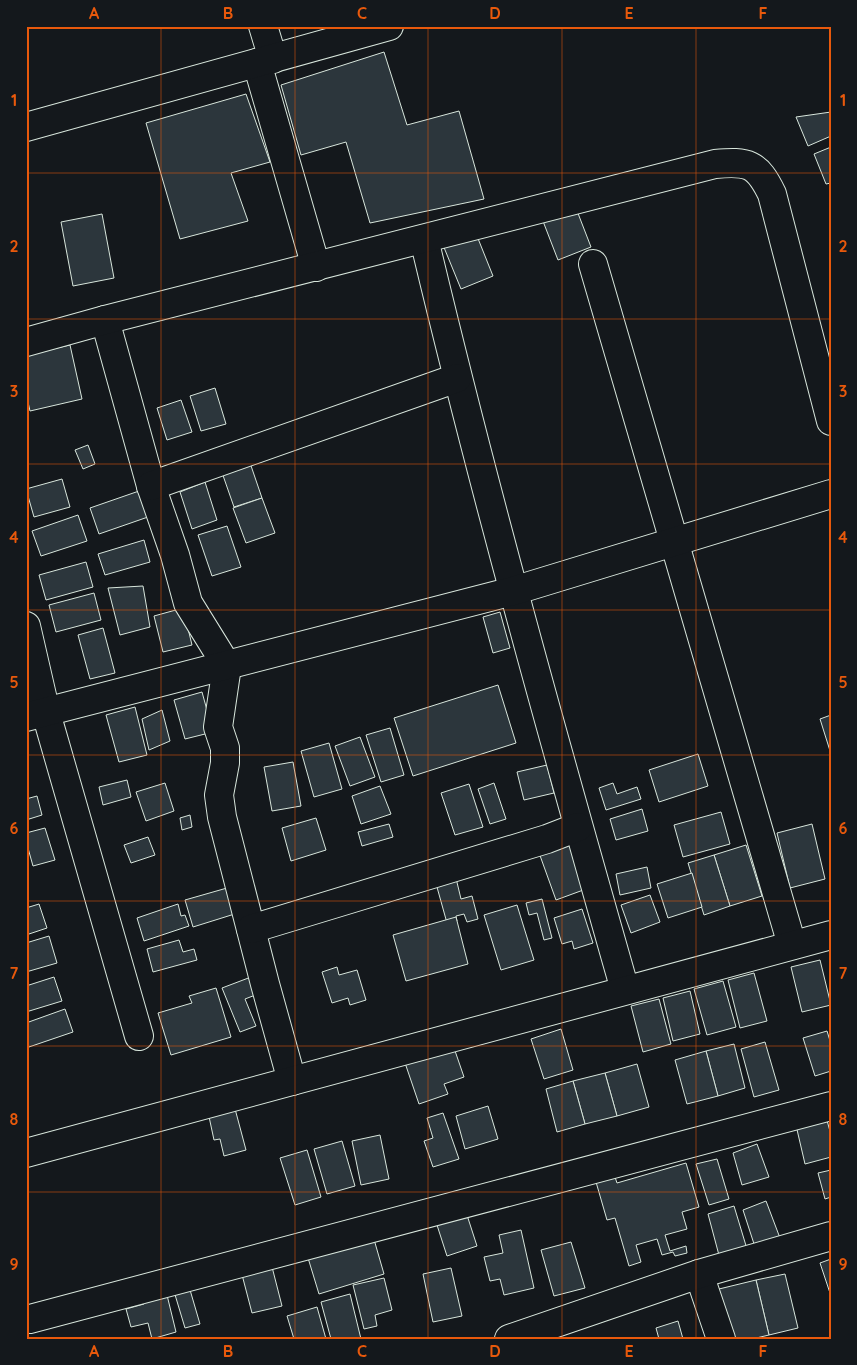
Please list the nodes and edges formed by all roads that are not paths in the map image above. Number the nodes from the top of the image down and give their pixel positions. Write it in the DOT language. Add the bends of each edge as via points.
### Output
graph roads {
  1 [pos="263,26"];
  2 [pos="389,26"];
  3 [pos="265,61"];
  4 [pos="26,127"];
  5 [pos="424,239"];
  6 [pos="593,264"];
  7 [pos="316,267"];
  8 [pos="105,320"];
  9 [pos="26,342"];
  10 [pos="457,378"];
  11 [pos="831,421"];
  12 [pos="151,486"];
  13 [pos="831,494"];
  14 [pos="674,542"];
  15 [pos="513,591"];
  16 [pos="26,626"];
  17 [pos="227,666"];
  18 [pos="36,715"];
  19 [pos="578,827"];
  20 [pos="251,929"];
  21 [pos="831,935"];
  22 [pos="792,945"];
  23 [pos="625,990"];
  24 [pos="139,1036"];
  25 [pos="292,1081"];
  26 [pos="831,1106"];
  27 [pos="26,1153"];
  28 [pos="831,1236"];
  29 [pos="699,1274"];
  30 [pos="31,1321"];
  31 [pos="509,1339"];
  32 [pos="721,1339"];
  1 -- 3 [label="street"];
  2 -- 3 [label="street"];
  3 -- 4 [label="street"];
  3 -- 7 [label="street"];
  5 -- 7 [label="street"];
  5 -- 10 [label="street"];
  5 -- 11 [label="street" via="715,164 747,164 759,172 772,194"];
  6 -- 14 [label="street"];
  7 -- 8 [label="street"];
  8 -- 9 [label="street"];
  8 -- 12 [label="street"];
  10 -- 12 [label="street"];
  10 -- 15 [label="street"];
  12 -- 17 [label="street" via="188,604"];
  13 -- 14 [label="street"];
  14 -- 15 [label="street"];
  14 -- 22 [label="street"];
  15 -- 17 [label="street"];
  15 -- 19 [label="street"];
  16 -- 18 [label="street"];
  17 -- 18 [label="street"];
  17 -- 20 [label="street" via="218,727 225,748 219,795"];
  18 -- 24 [label="street"];
  19 -- 20 [label="street"];
  19 -- 23 [label="street"];
  20 -- 25 [label="street"];
  21 -- 22 [label="street"];
  22 -- 23 [label="street"];
  23 -- 25 [label="street"];
  25 -- 27 [label="street"];
  26 -- 30 [label="street"];
  28 -- 29 [label="street"];
  29 -- 31 [label="street"];
  29 -- 32 [label="street"];
}
